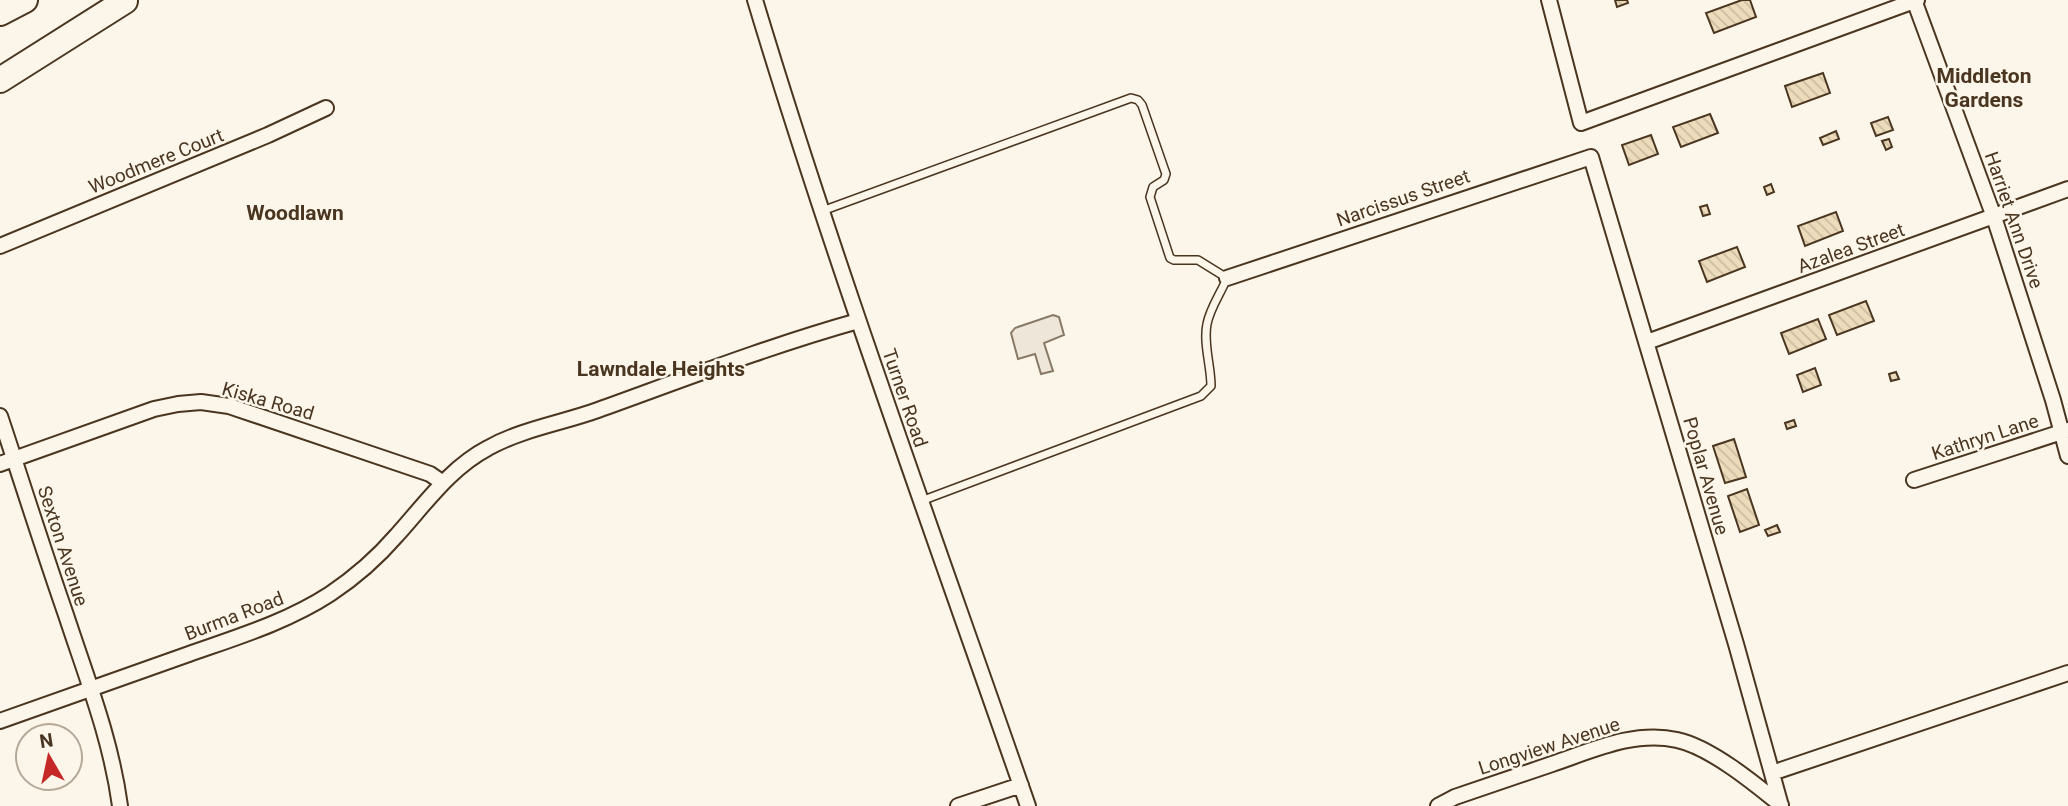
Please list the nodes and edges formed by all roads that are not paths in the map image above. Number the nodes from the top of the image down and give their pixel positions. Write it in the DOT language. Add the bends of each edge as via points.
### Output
graph roads {
  1 [pos="25,0"];
  2 [pos="755,0"];
  3 [pos="1549,0"];
  4 [pos="1915,0"];
  5 [pos="126,1"];
  6 [pos="0,13"];
  7 [pos="0,63"];
  8 [pos="0,80"];
  9 [pos="326,108"];
  10 [pos="1591,157"];
  11 [pos="2068,189"];
  12 [pos="821,212"];
  13 [pos="1994,216"];
  14 [pos="0,246"];
  15 [pos="1227,278"];
  16 [pos="858,321"];
  17 [pos="1647,342"];
  18 [pos="0,416"];
  19 [pos="2065,431"];
  20 [pos="2068,456"];
  21 [pos="7,462"];
  22 [pos="1914,480"];
  23 [pos="443,483"];
  24 [pos="920,501"];
  25 [pos="2068,673"];
  26 [pos="92,688"];
  27 [pos="0,721"];
  28 [pos="1772,773"];
  29 [pos="1021,785"];
  30 [pos="1781,805"];
  31 [pos="120,806"];
  32 [pos="958,806"];
  33 [pos="1028,806"];
  34 [pos="1438,806"];
  1 -- 6 [label="highway"];
  2 -- 12 [label="street, Turner Road"];
  3 -- 4 [label="street" via="1581,123"];
  4 -- 13 [label="street, Harriet Ann Drive"];
  5 -- 7 [label="highway"];
  5 -- 8 [label="highway"];
  9 -- 14 [label="street, Woodmere Court"];
  10 -- 15 [label="street, Narcissus Street"];
  10 -- 17 [label="street, Poplar Avenue"];
  11 -- 13 [label="street, Azalea Street"];
  12 -- 15 [label="lane" via="1131,98 1142,105 1166,174 1150,197 1170,258 1198,260"];
  12 -- 16 [label="street, Turner Road"];
  13 -- 17 [label="street, Azalea Street"];
  13 -- 19 [label="street, Harriet Ann Drive"];
  15 -- 24 [label="lane" via="1207,323 1211,386 1201,396"];
  16 -- 23 [label="street, Burma Road" via="508,439 466,462"];
  16 -- 24 [label="street, Turner Road"];
  17 -- 28 [label="street, Poplar Avenue"];
  18 -- 21 [label="street, Sexton Avenue"];
  19 -- 20 [label="street, Harriet Ann Drive"];
  19 -- 22 [label="street, Kathryn Lane"];
  21 -- 23 [label="street, Kiska Road" via="154,409 201,402 259,415 430,474"];
  21 -- 26 [label="street, Sexton Avenue"];
  23 -- 26 [label="street, Burma Road" via="356,574 303,610"];
  24 -- 29 [label="street, Turner Road"];
  25 -- 28 [label="street"];
  26 -- 27 [label="street, Burma Road"];
  26 -- 31 [label="street, Sexton Avenue"];
  28 -- 30 [label="street, Poplar Avenue"];
  29 -- 32 [label="street"];
  29 -- 33 [label="street, Turner Road"];
  30 -- 34 [label="street, Longview Avenue" via="1692,745 1660,737 1607,746"];
}
